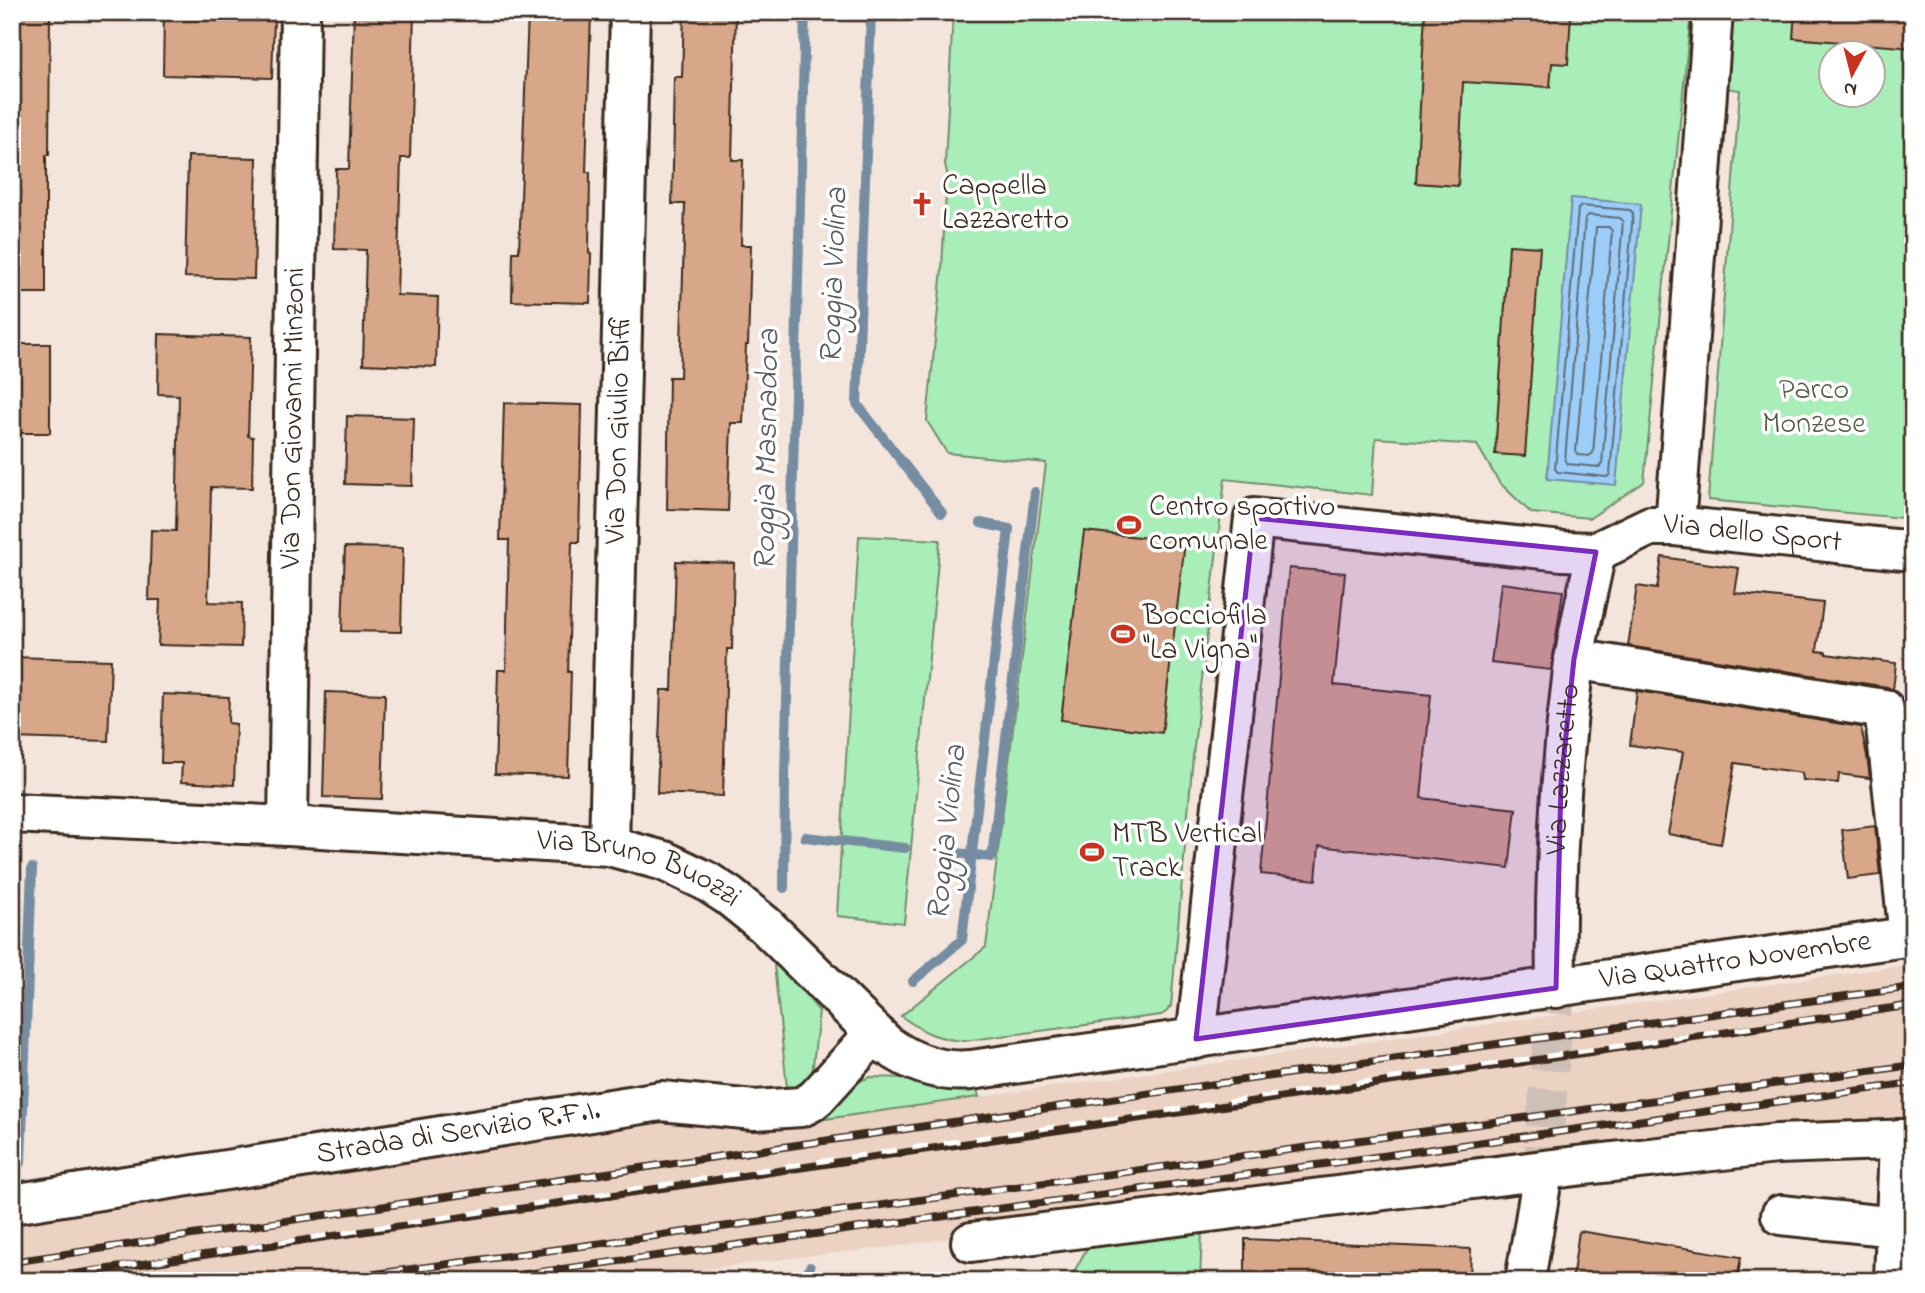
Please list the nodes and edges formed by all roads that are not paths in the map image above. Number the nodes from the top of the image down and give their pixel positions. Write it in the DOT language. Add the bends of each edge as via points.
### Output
graph roads {
  1 [pos="300,12"];
  2 [pos="630,12"];
  3 [pos="1713,12"];
  4 [pos="1675,526"];
  5 [pos="1913,551"];
  6 [pos="1596,552"];
  7 [pos="1574,659"];
  8 [pos="1898,711"];
  9 [pos="12,813"];
  10 [pos="288,826"];
  11 [pos="609,846"];
  12 [pos="1911,937"];
  13 [pos="1556,988"];
  14 [pos="875,1033"];
  15 [pos="1196,1039"];
  16 [pos="1906,1139"];
  17 [pos="1541,1184"];
  18 [pos="12,1204"];
  19 [pos="1782,1215"];
  20 [pos="971,1242"];
  21 [pos="1900,1254"];
  22 [pos="1525,1281"];
  1 -- 10 [label="street, Via Don Giovanni Minzoni"];
  2 -- 11 [label="street, Via Don Giulio Biffi"];
  3 -- 4 [label="street"];
  4 -- 5 [label="street, Via dello Sport"];
  4 -- 6 [label="street, Via dello Sport" via="1650,526"];
  6 -- 7 [label="street, Via Lazzaretto"];
  6 -- 15 [label="street" via="1254,519"];
  7 -- 8 [label="street"];
  7 -- 13 [label="street, Via Lazzaretto" via="1561,783"];
  8 -- 12 [label="street"];
  9 -- 10 [label="street, Via Bruno Buozzi"];
  10 -- 11 [label="street, Via Bruno Buozzi"];
  11 -- 14 [label="street, Via Bruno Buozzi" via="664,861 729,896"];
  12 -- 13 [label="street, Via Quattro Novembre"];
  13 -- 15 [label="street, Via Quattro Novembre"];
  14 -- 15 [label="street, Via Bruno Buozzi" via="912,1061 961,1071"];
  14 -- 18 [label="street, Strada di Servizio R.F.I." via="817,1097 796,1108 754,1110 660,1101"];
  16 -- 20 [label="street" via="1763,1145"];
  16 -- 21 [label="street"];
  17 -- 22 [label="street"];
  19 -- 21 [label="street"];
}
